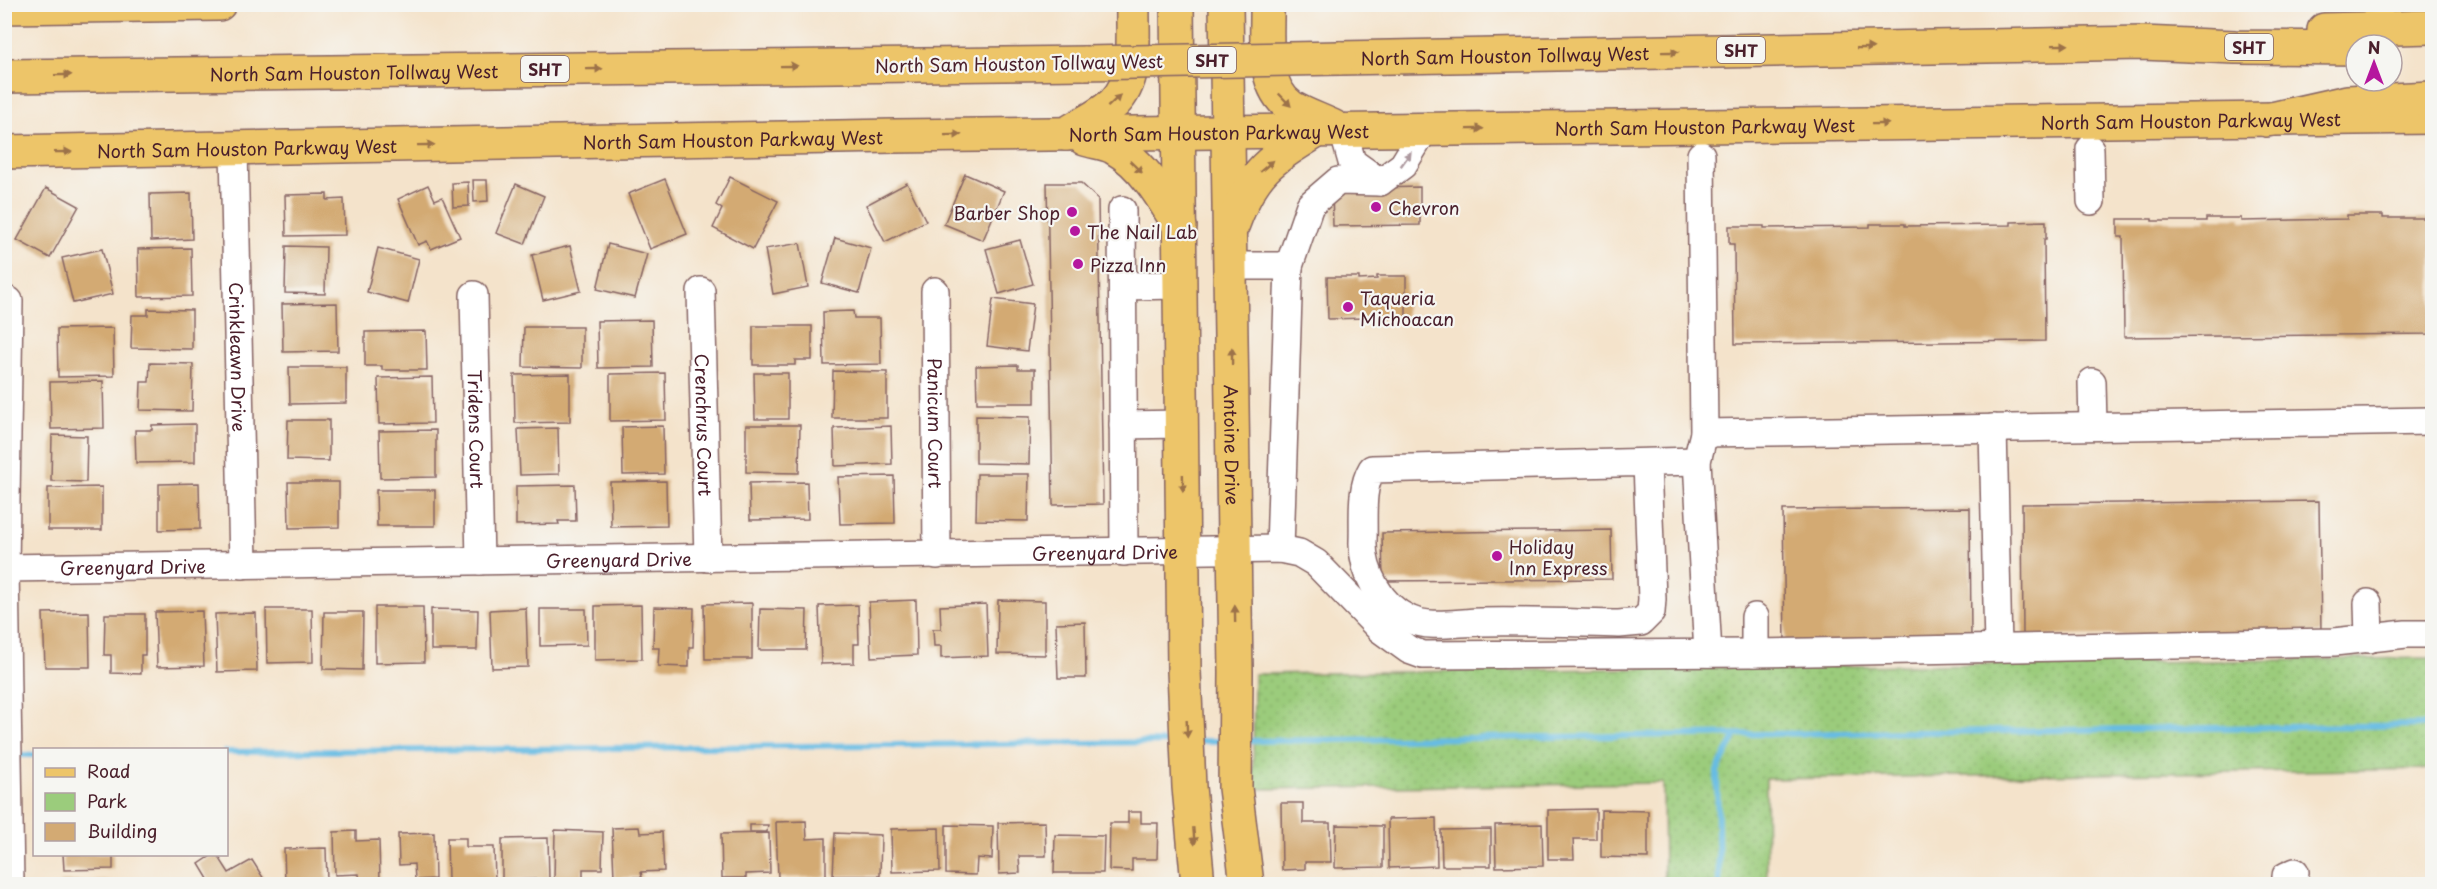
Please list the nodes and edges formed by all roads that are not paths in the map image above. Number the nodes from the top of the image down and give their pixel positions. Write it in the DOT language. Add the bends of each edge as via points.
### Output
graph roads {
  1 [pos="219,4"];
  2 [pos="1134,4"];
  3 [pos="1178,4"];
  4 [pos="1226,4"];
  5 [pos="1267,4"];
  6 [pos="4,8"];
  7 [pos="2433,27"];
  8 [pos="2142,43"];
  9 [pos="2344,48"];
  10 [pos="2404,48"];
  11 [pos="2433,48"];
  12 [pos="4,76"];
  13 [pos="2433,98"];
  14 [pos="2433,117"];
  15 [pos="2267,120"];
  16 [pos="1425,129"];
  17 [pos="1330,131"];
  18 [pos="1179,132"];
  19 [pos="1228,132"];
  20 [pos="1066,134"];
  21 [pos="234,149"];
  22 [pos="2090,149"];
  23 [pos="4,152"];
  24 [pos="1701,154"];
  25 [pos="1380,182"];
  26 [pos="2091,201"];
  27 [pos="1122,210"];
  28 [pos="1180,227"];
  29 [pos="1230,250"];
  30 [pos="1289,266"];
  31 [pos="1180,285"];
  32 [pos="1123,286"];
  33 [pos="701,291"];
  34 [pos="935,291"];
  35 [pos="474,295"];
  36 [pos="9,301"];
  37 [pos="2092,382"];
  38 [pos="2433,421"];
  39 [pos="1182,424"];
  40 [pos="1123,425"];
  41 [pos="2093,426"];
  42 [pos="1993,428"];
  43 [pos="1704,433"];
  44 [pos="1697,461"];
  45 [pos="1647,463"];
  46 [pos="1280,549"];
  47 [pos="1235,551"];
  48 [pos="1124,552"];
  49 [pos="1183,552"];
  50 [pos="937,555"];
  51 [pos="708,558"];
  52 [pos="480,561"];
  53 [pos="243,565"];
  54 [pos="5,568"];
  55 [pos="2368,603"];
  56 [pos="1755,617"];
  57 [pos="1482,622"];
  58 [pos="2433,634"];
  59 [pos="2369,639"];
  60 [pos="1998,648"];
  61 [pos="1708,653"];
  62 [pos="1755,653"];
  63 [pos="1491,655"];
  64 [pos="10,885"];
  65 [pos="1198,885"];
  66 [pos="1247,885"];
  1 -- 6 [label="main road"];
  20 -- 2 [label="main road, one-way" via="1112,104 1125,90 1131,75"];
  3 -- 18 [label="main road"];
  4 -- 19 [label="main road, Antoine Drive"];
  5 -- 17 [label="main road, one-way" via="1269,72 1280,97"];
  7 -- 8 [label="main road, North Sam Houston Tollway West / SHT" via="2250,33"];
  8 -- 9 [label="main road, North Sam Houston Tollway West / SHT"];
  12 -- 8 [label="main road, North Sam Houston Tollway West / SHT, one-way, bridge" via="1086,63"];
  10 -- 11 [label="main road"];
  13 -- 15 [label="main road" via="2348,102"];
  14 -- 15 [label="main road, North Sam Houston Parkway West"];
  16 -- 15 [label="main road, North Sam Houston Parkway West, one-way"];
  16 -- 17 [label="main road, North Sam Houston Parkway West"];
  25 -- 16 [label="street, one-way" via="1403,165"];
  17 -- 19 [label="main road, North Sam Houston Parkway West"];
  17 -- 25 [label="street" via="1352,162"];
  29 -- 17 [label="main road, one-way" via="1242,199 1258,174 1283,152"];
  18 -- 19 [label="main road, North Sam Houston Parkway West"];
  18 -- 20 [label="main road, North Sam Houston Parkway West"];
  18 -- 28 [label="main road"];
  19 -- 29 [label="main road, Antoine Drive"];
  21 -- 20 [label="main road, North Sam Houston Parkway West, one-way"];
  20 -- 28 [label="main road, one-way" via="1113,147 1134,164"];
  23 -- 21 [label="main road, North Sam Houston Parkway West, one-way"];
  21 -- 53 [label="street, Crinkleawn Drive"];
  22 -- 26 [label="street"];
  24 -- 43 [label="street"];
  25 -- 30 [label="street" via="1338,181 1310,205"];
  27 -- 32 [label="street"];
  28 -- 31 [label="main road"];
  29 -- 30 [label="street"];
  47 -- 29 [label="main road, Antoine Drive, one-way"];
  30 -- 46 [label="street"];
  31 -- 32 [label="street"];
  31 -- 39 [label="main road"];
  32 -- 40 [label="street"];
  33 -- 51 [label="street, Crenchrus Court"];
  34 -- 50 [label="street, Panicum Court"];
  35 -- 52 [label="street, Tridens Court"];
  36 -- 54 [label="street"];
  37 -- 41 [label="street"];
  38 -- 41 [label="street" via="2364,432"];
  39 -- 40 [label="street"];
  39 -- 49 [label="main road, one-way"];
  40 -- 48 [label="street"];
  41 -- 42 [label="street"];
  42 -- 43 [label="street"];
  42 -- 60 [label="street"];
  43 -- 44 [label="street"];
  44 -- 45 [label="street"];
  44 -- 61 [label="street"];
  45 -- 57 [label="street" via="1652,599 1646,619 1619,624"];
  45 -- 57 [label="street" via="1372,469 1365,480 1363,551 1366,570 1390,607 1407,619 1438,624"];
  46 -- 47 [label="street, Greenyard Drive"];
  46 -- 63 [label="street" via="1299,553 1316,563 1380,629 1409,650 1423,655"];
  47 -- 49 [label="street, Greenyard Drive"];
  66 -- 47 [label="main road, Antoine Drive, one-way" via="1235,788"];
  48 -- 49 [label="street, Greenyard Drive"];
  48 -- 50 [label="street, Greenyard Drive"];
  49 -- 65 [label="main road, one-way" via="1189,787"];
  50 -- 51 [label="street, Greenyard Drive"];
  51 -- 52 [label="street, Greenyard Drive"];
  52 -- 53 [label="street, Greenyard Drive"];
  53 -- 54 [label="street, Greenyard Drive"];
  54 -- 64 [label="street"];
  55 -- 59 [label="street"];
  56 -- 62 [label="street"];
  57 -- 63 [label="street"];
  58 -- 59 [label="street"];
  59 -- 60 [label="street"];
  60 -- 62 [label="street"];
  61 -- 62 [label="street"];
  61 -- 63 [label="street"];
}
